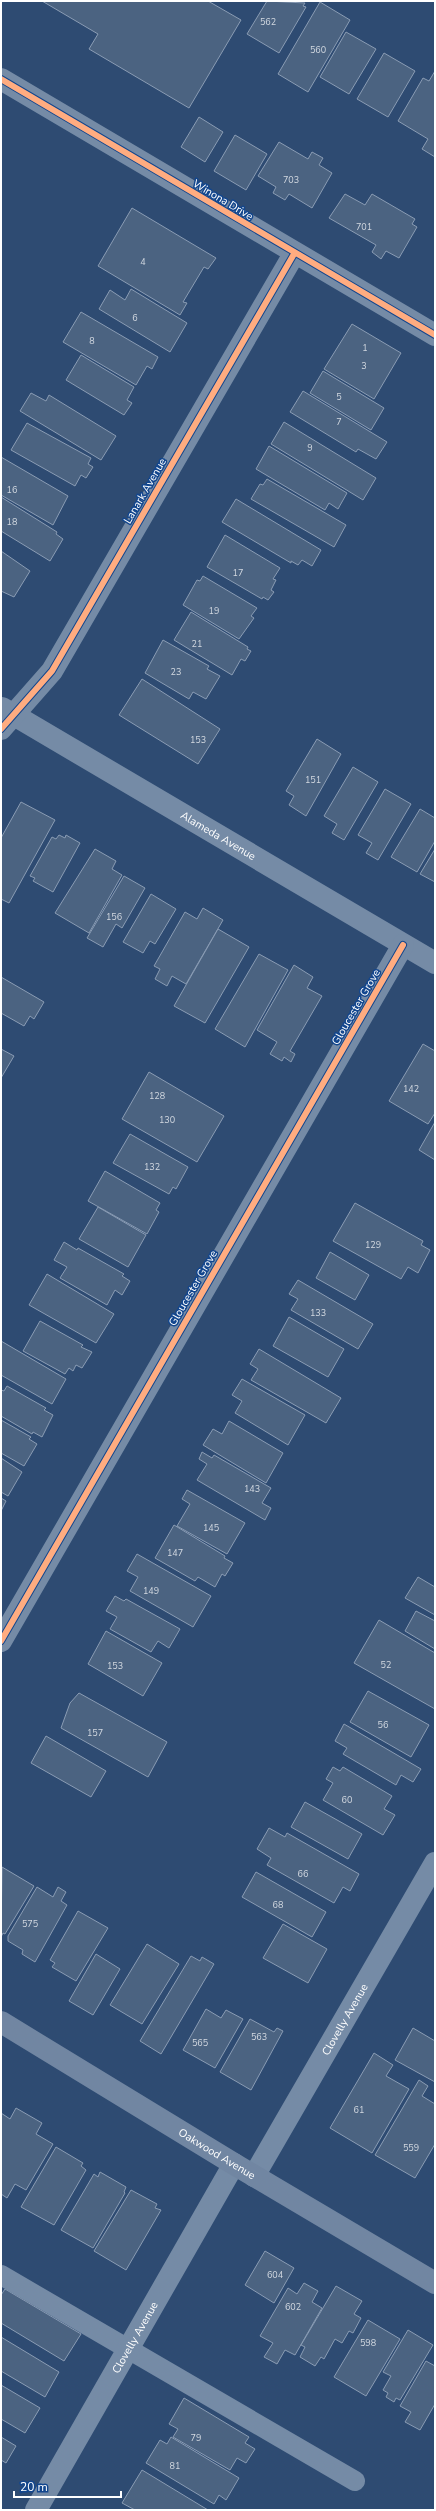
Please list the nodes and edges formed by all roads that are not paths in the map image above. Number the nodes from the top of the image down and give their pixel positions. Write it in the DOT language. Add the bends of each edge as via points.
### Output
graph roads {
  1 [pos="1,79"];
  2 [pos="294,254"];
  3 [pos="435,335"];
  4 [pos="5,717"];
  5 [pos="403,945"];
  6 [pos="435,963"];
  7 [pos="1,1641"];
  8 [pos="435,1863"];
  9 [pos="1,2022"];
  10 [pos="234,2164"];
  11 [pos="254,2176"];
  12 [pos="1,2275"];
  13 [pos="435,2283"];
  14 [pos="128,2350"];
  15 [pos="355,2481"];
  16 [pos="36,2510"];
  1 -- 2 [label="street, Winona Drive"];
  2 -- 3 [label="street, Winona Drive"];
  2 -- 4 [label="street, Lanark Avenue" via="52,671"];
  4 -- 5 [label="street, Alameda Avenue"];
  5 -- 6 [label="street, Alameda Avenue"];
  5 -- 7 [label="street, Gloucester Grove"];
  8 -- 11 [label="street, Clovelly Avenue"];
  9 -- 10 [label="street, Oakwood Avenue"];
  10 -- 11 [label="street, Oakwood Avenue"];
  10 -- 14 [label="street, Clovelly Avenue"];
  11 -- 13 [label="street, Oakwood Avenue"];
  12 -- 14 [label="lane"];
  14 -- 15 [label="lane"];
  14 -- 16 [label="street, Clovelly Avenue"];
}
